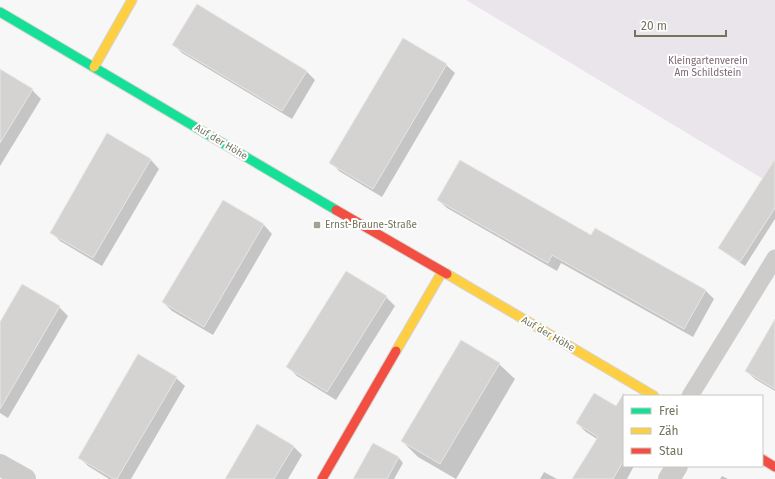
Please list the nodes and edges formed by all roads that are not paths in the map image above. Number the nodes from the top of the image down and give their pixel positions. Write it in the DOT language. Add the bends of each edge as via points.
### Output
graph roads {
  1 [pos="132,0"];
  2 [pos="0,12"];
  3 [pos="94,67"];
  4 [pos="775,258"];
  5 [pos="442,272"];
  6 [pos="652,395"];
  7 [pos="691,395"];
  8 [pos="763,461"];
  9 [pos="0,465"];
  10 [pos="676,467"];
  11 [pos="775,467"];
  12 [pos="25,479"];
  13 [pos="322,479"];
  14 [pos="669,479"];
  1 -- 3 [label="street"];
  2 -- 3 [label="street, Auf der Höhe"];
  3 -- 5 [label="street, Auf der Höhe"];
  4 -- 7 [label="lane"];
  5 -- 6 [label="street, Auf der Höhe"];
  5 -- 13 [label="street"];
  8 -- 11 [label="street"];
  9 -- 12 [label="street"];
  10 -- 14 [label="street"];
}
